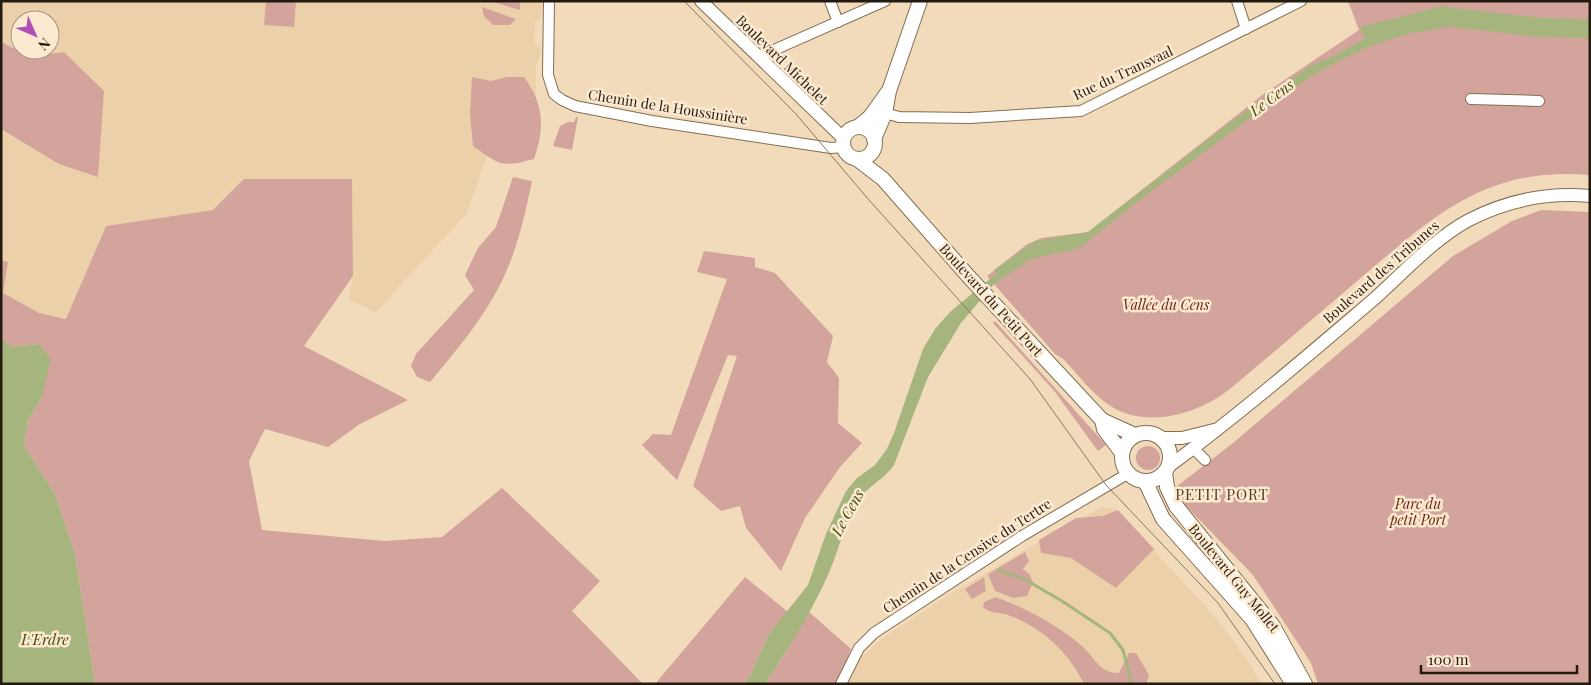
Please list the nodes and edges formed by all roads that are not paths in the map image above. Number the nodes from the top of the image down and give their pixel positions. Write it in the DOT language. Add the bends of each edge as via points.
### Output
graph roads {
  1 [pos="549,1"];
  2 [pos="701,1"];
  3 [pos="830,1"];
  4 [pos="886,1"];
  5 [pos="920,1"];
  6 [pos="1237,1"];
  7 [pos="1301,1"];
  8 [pos="838,22"];
  9 [pos="1246,28"];
  10 [pos="758,57"];
  11 [pos="889,91"];
  12 [pos="1471,99"];
  13 [pos="1539,101"];
  14 [pos="885,113"];
  15 [pos="858,127"];
  16 [pos="843,143"];
  17 [pos="874,144"];
  18 [pos="857,159"];
  19 [pos="883,179"];
  20 [pos="1590,196"];
  21 [pos="1102,420"];
  22 [pos="1218,428"];
  23 [pos="1135,435"];
  24 [pos="1162,438"];
  25 [pos="1194,449"];
  26 [pos="1122,453"];
  27 [pos="1205,460"];
  28 [pos="1166,470"];
  29 [pos="1129,474"];
  30 [pos="1145,481"];
  31 [pos="840,684"];
  32 [pos="1293,684"];
  33 [pos="1305,684"];
  1 -- 16 [label="street, Chemin de la Houssinière" via="548,75 554,94 562,100 575,106 652,121 831,148"];
  2 -- 10 [label="street, Boulevard Michelet"];
  3 -- 8 [label="street"];
  4 -- 8 [label="street"];
  5 -- 11 [label="main road"];
  6 -- 9 [label="street"];
  7 -- 9 [label="street, Rue du Transvaal"];
  8 -- 10 [label="street"];
  9 -- 14 [label="street, Rue du Transvaal" via="1081,111 970,118 899,117"];
  10 -- 16 [label="street, Boulevard Michelet"];
  11 -- 14 [label="main road"];
  11 -- 15 [label="main road" via="870,117"];
  12 -- 13 [label="street"];
  14 -- 17 [label="main road"];
  15 -- 16 [label="main road" via="850,130"];
  15 -- 17 [label="main road" via="866,129"];
  16 -- 18 [label="main road" via="849,156"];
  17 -- 18 [label="main road" via="868,156"];
  17 -- 19 [label="main road, Boulevard du Petit Port"];
  18 -- 19 [label="main road, Boulevard du Petit Port"];
  19 -- 21 [label="main road, Boulevard du Petit Port"];
  20 -- 22 [label="street, Boulevard des Tribunes" via="1556,195 1524,200 1468,221"];
  21 -- 23 [label="main road, Boulevard du Petit Port"];
  21 -- 26 [label="main road, Boulevard du Petit Port"];
  22 -- 24 [label="street, Boulevard des Tribunes" via="1188,437"];
  22 -- 25 [label="street, Boulevard des Tribunes"];
  23 -- 24 [label="main road" via="1149,433"];
  23 -- 26 [label="main road"];
  24 -- 28 [label="main road" via="1171,454"];
  25 -- 27 [label="street"];
  25 -- 28 [label="street, Boulevard des Tribunes"];
  26 -- 29 [label="main road"];
  28 -- 30 [label="main road" via="1156,479"];
  28 -- 33 [label="main road, Boulevard Guy Mollet" via="1167,487 1176,506 1274,626"];
  29 -- 30 [label="main road"];
  29 -- 31 [label="street, Chemin de la Censive du Tertre" via="1022,536 874,633 859,648"];
  30 -- 32 [label="main road, Boulevard Guy Mollet" via="1163,519 1240,604"];
}
